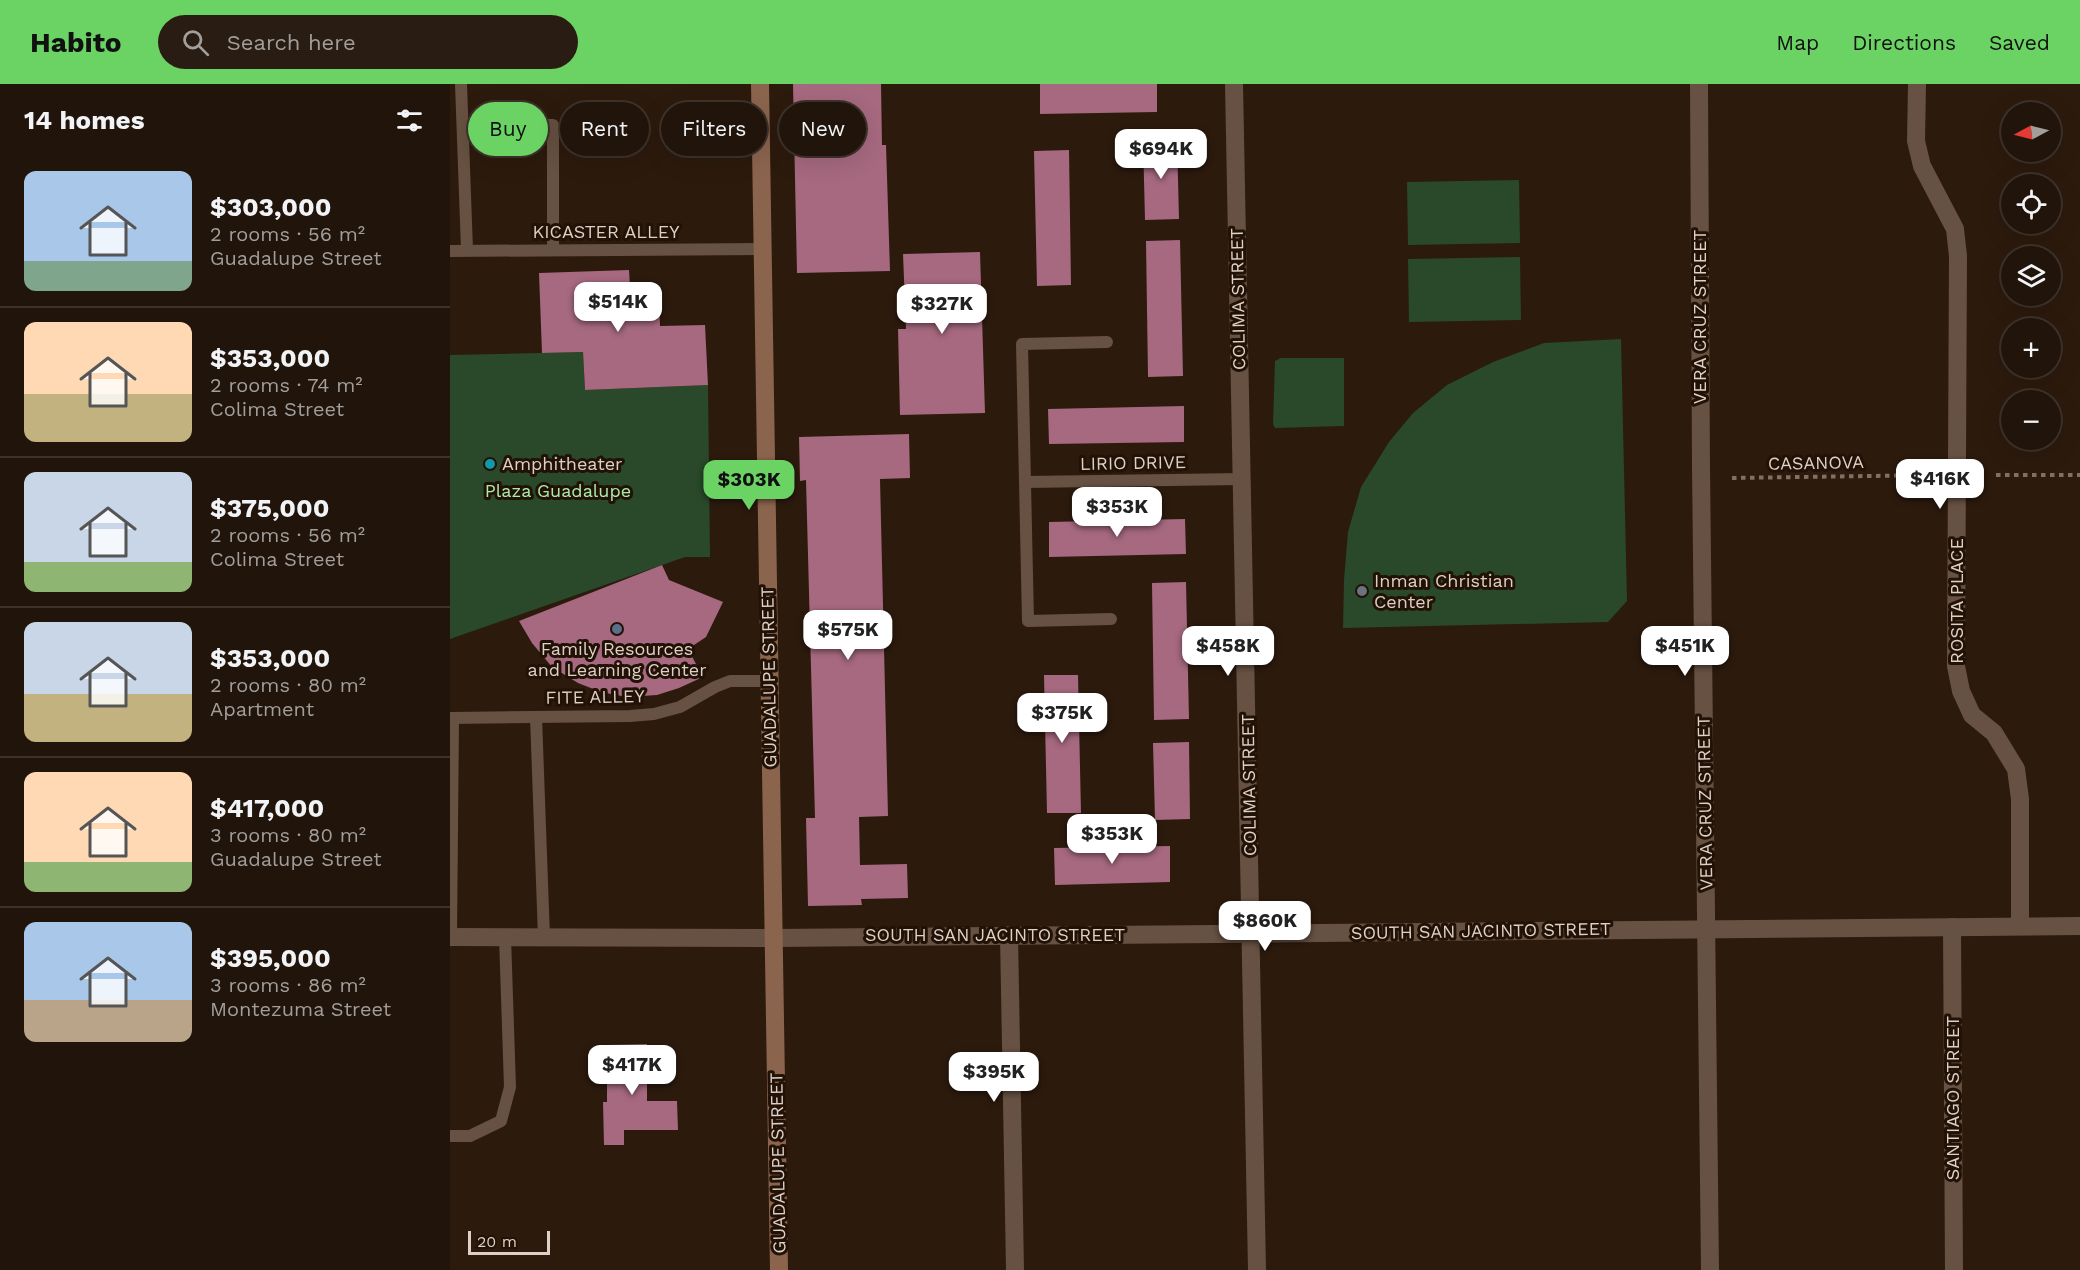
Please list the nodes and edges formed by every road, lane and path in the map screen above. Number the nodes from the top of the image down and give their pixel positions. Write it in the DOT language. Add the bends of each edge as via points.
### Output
graph roads {
  1 [pos="461,84"];
  2 [pos="760,84"];
  3 [pos="1234,84"];
  4 [pos="1699,84"];
  5 [pos="1917,84"];
  6 [pos="463,124"];
  7 [pos="763,249"];
  8 [pos="450,250"];
  9 [pos="467,250"];
  10 [pos="553,250"];
  11 [pos="1107,342"];
  12 [pos="1996,475"];
  13 [pos="2080,475"];
  14 [pos="1936,476"];
  15 [pos="1732,478"];
  16 [pos="1242,479"];
  17 [pos="1025,482"];
  18 [pos="1111,619"];
  19 [pos="769,681"];
  20 [pos="536,717"];
  21 [pos="451,718"];
  22 [pos="2020,926"];
  23 [pos="2080,926"];
  24 [pos="1952,927"];
  25 [pos="1706,928"];
  26 [pos="1252,934"];
  27 [pos="1009,935"];
  28 [pos="451,937"];
  29 [pos="505,937"];
  30 [pos="544,937"];
  31 [pos="774,938"];
  32 [pos="450,1136"];
  33 [pos="779,1270"];
  34 [pos="1015,1270"];
  35 [pos="1257,1270"];
  36 [pos="1710,1270"];
  37 [pos="1954,1270"];
  1 -- 6 [label="lane"];
  2 -- 7 [label="main road, GUADALUPE STREET"];
  3 -- 16 [label="street, COLIMA STREET"];
  4 -- 25 [label="street, VERA CRUZ STREET"];
  5 -- 22 [label="street, ROSITA PLACE" via="1916,141 1922,166 1955,229 1958,256 1956,666 1961,691 1972,715 1994,733 2016,768 2020,799"];
  6 -- 9 [label="lane"];
  6 -- 10 [label="lane" via="553,125"];
  7 -- 10 [label="lane, KICASTER ALLEY"];
  7 -- 19 [label="main road, GUADALUPE STREET"];
  8 -- 9 [label="lane, KICASTER ALLEY"];
  9 -- 10 [label="lane, KICASTER ALLEY"];
  11 -- 17 [label="lane" via="1022,344"];
  12 -- 13 [label="path"];
  14 -- 15 [label="path, CASANOVA"];
  16 -- 17 [label="lane, LIRIO DRIVE"];
  16 -- 26 [label="street, COLIMA STREET"];
  17 -- 18 [label="lane" via="1028,621"];
  19 -- 20 [label="lane, FITE ALLEY" via="730,681 680,706 654,714"];
  19 -- 31 [label="main road, GUADALUPE STREET"];
  20 -- 21 [label="lane, FITE ALLEY"];
  20 -- 30 [label="lane"];
  21 -- 28 [label="lane"];
  22 -- 23 [label="street, SOUTH SAN JACINTO STREET"];
  22 -- 24 [label="street, SOUTH SAN JACINTO STREET"];
  24 -- 25 [label="street, SOUTH SAN JACINTO STREET"];
  24 -- 37 [label="street, SANTIAGO STREET"];
  25 -- 26 [label="street, SOUTH SAN JACINTO STREET"];
  25 -- 36 [label="street, VERA CRUZ STREET"];
  26 -- 27 [label="street, SOUTH SAN JACINTO STREET"];
  26 -- 35 [label="street, COLIMA STREET"];
  27 -- 31 [label="street, SOUTH SAN JACINTO STREET"];
  27 -- 34 [label="street"];
  28 -- 29 [label="street, SOUTH SAN JACINTO STREET"];
  29 -- 30 [label="street, SOUTH SAN JACINTO STREET"];
  29 -- 32 [label="lane" via="510,1087 501,1121 470,1136"];
  30 -- 31 [label="street, SOUTH SAN JACINTO STREET"];
  31 -- 33 [label="main road, GUADALUPE STREET"];
}
